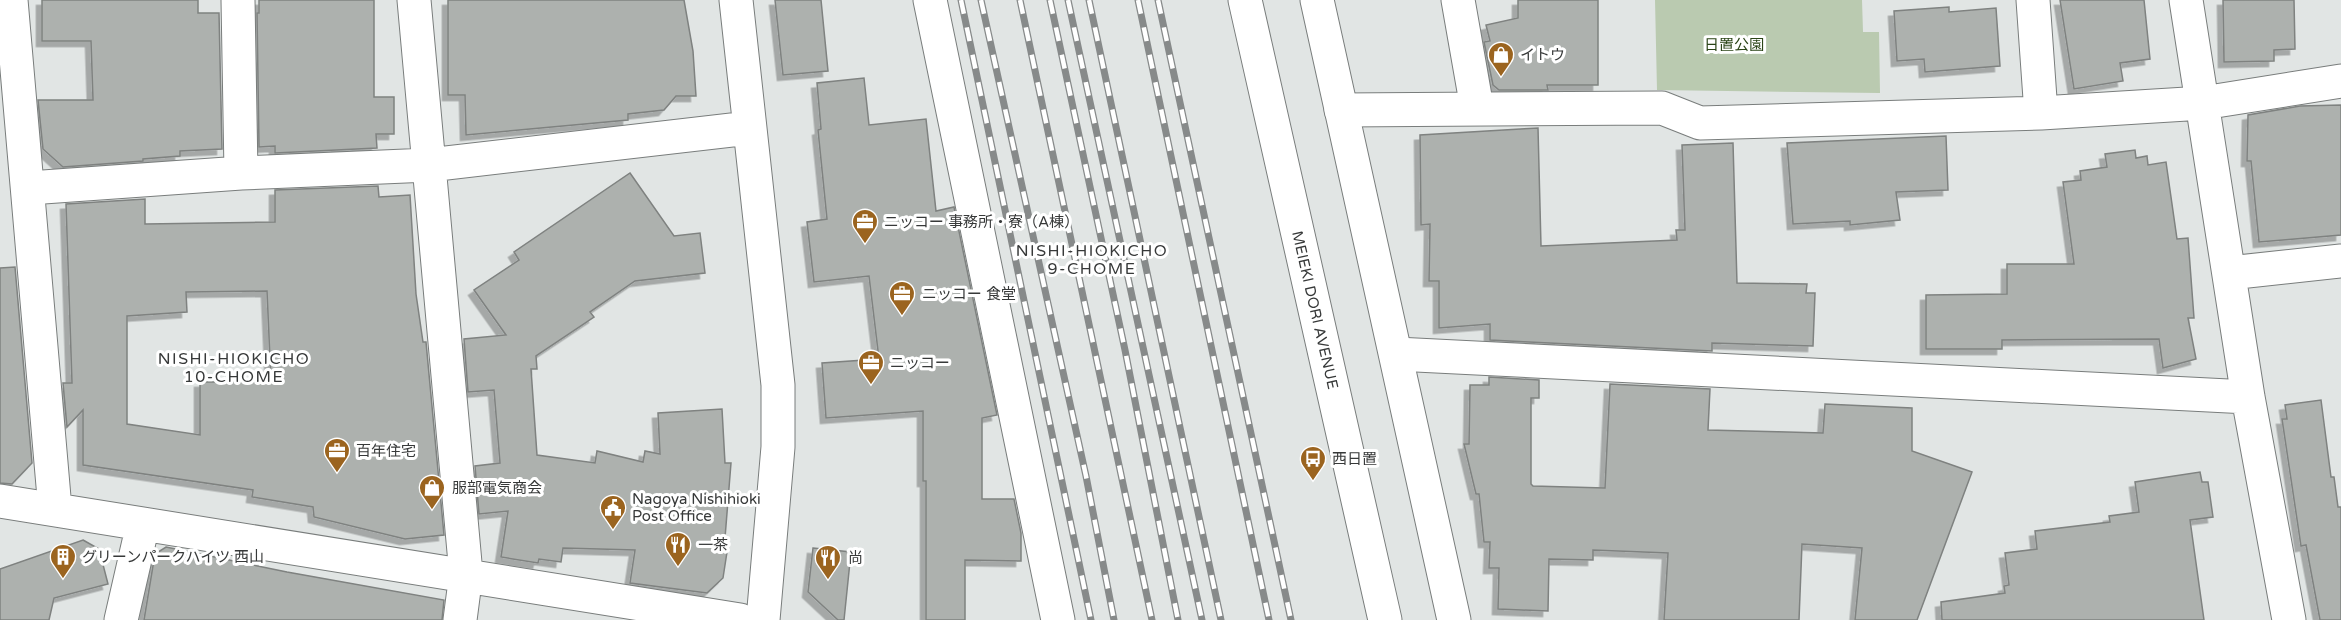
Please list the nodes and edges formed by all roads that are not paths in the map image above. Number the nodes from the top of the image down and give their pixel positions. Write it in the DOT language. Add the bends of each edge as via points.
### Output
graph roads {
  1 [pos="12,0"];
  2 [pos="238,0"];
  3 [pos="414,0"];
  4 [pos="736,0"];
  5 [pos="930,0"];
  6 [pos="1245,0"];
  7 [pos="1317,0"];
  8 [pos="1458,0"];
  9 [pos="2033,0"];
  10 [pos="2186,0"];
  11 [pos="2341,81"];
  12 [pos="2203,103"];
  13 [pos="1478,108"];
  14 [pos="1341,110"];
  15 [pos="2041,113"];
  16 [pos="749,128"];
  17 [pos="429,165"];
  18 [pos="241,173"];
  19 [pos="29,188"];
  20 [pos="2341,261"];
  21 [pos="2229,273"];
  22 [pos="1396,354"];
  23 [pos="2248,397"];
  24 [pos="0,501"];
  25 [pos="55,509"];
  26 [pos="143,524"];
  27 [pos="466,574"];
  28 [pos="121,620"];
  29 [pos="460,620"];
  30 [pos="740,620"];
  31 [pos="763,620"];
  32 [pos="1058,620"];
  33 [pos="1385,620"];
  34 [pos="1454,620"];
  35 [pos="2289,620"];
  1 -- 19 [label="street"];
  2 -- 18 [label="street"];
  3 -- 17 [label="street"];
  4 -- 16 [label="street"];
  5 -- 32 [label="street"];
  6 -- 33 [label="street, MEIEKI DORI AVENUE"];
  7 -- 14 [label="street"];
  8 -- 13 [label="street"];
  9 -- 15 [label="street"];
  10 -- 12 [label="street"];
  11 -- 12 [label="street"];
  12 -- 15 [label="street"];
  12 -- 21 [label="street"];
  13 -- 14 [label="street"];
  13 -- 15 [label="street" via="1662,108 1700,123"];
  14 -- 22 [label="street"];
  16 -- 17 [label="street"];
  16 -- 31 [label="street" via="778,386 778,447"];
  17 -- 18 [label="street"];
  17 -- 27 [label="street"];
  18 -- 19 [label="street"];
  19 -- 25 [label="street"];
  20 -- 21 [label="street"];
  21 -- 23 [label="street"];
  22 -- 23 [label="street"];
  22 -- 34 [label="street"];
  23 -- 35 [label="street"];
  24 -- 25 [label="street"];
  25 -- 26 [label="street"];
  26 -- 27 [label="street"];
  26 -- 28 [label="street"];
  27 -- 29 [label="street"];
  27 -- 30 [label="street"];
}
